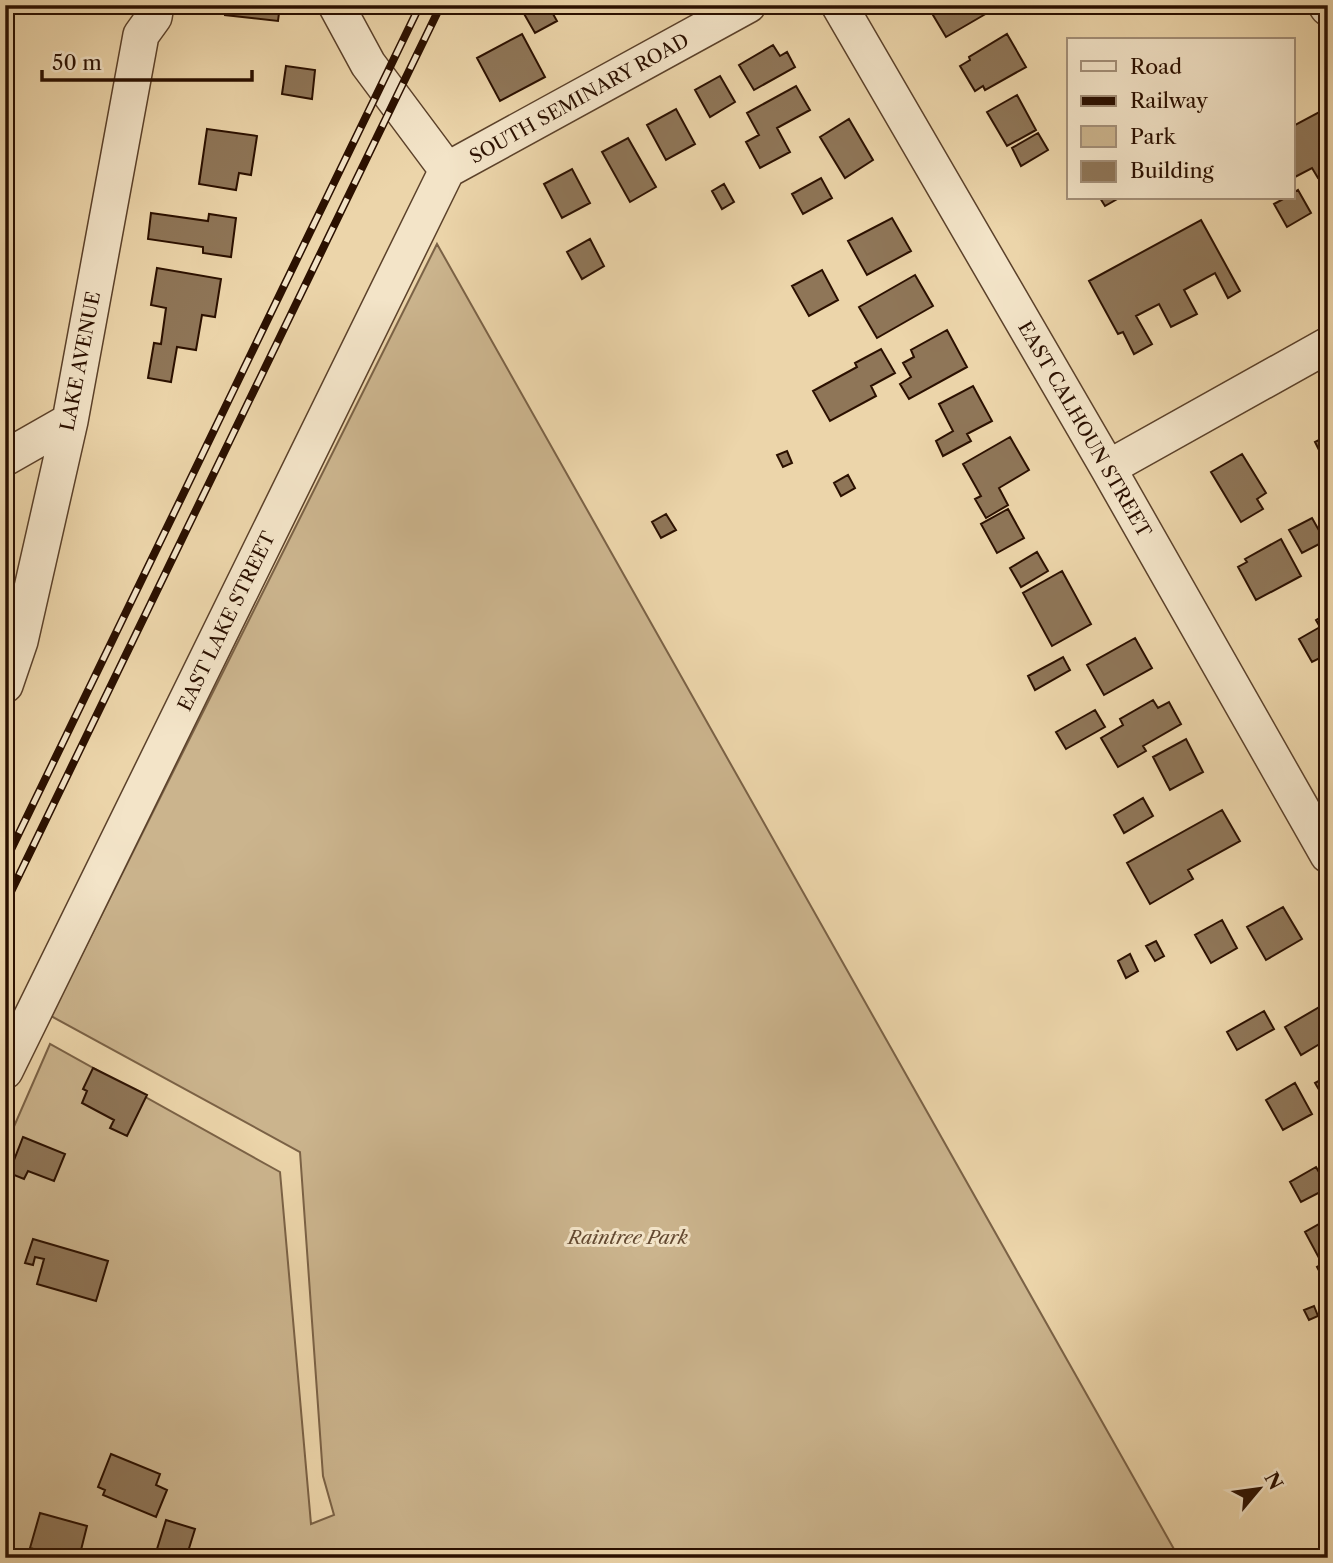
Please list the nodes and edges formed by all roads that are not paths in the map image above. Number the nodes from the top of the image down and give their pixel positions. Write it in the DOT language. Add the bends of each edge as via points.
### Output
graph roads {
  1 [pos="336,5"];
  2 [pos="748,5"];
  3 [pos="839,5"];
  4 [pos="144,15"];
  5 [pos="447,170"];
  6 [pos="1328,345"];
  7 [pos="70,421"];
  8 [pos="5,457"];
  9 [pos="1108,468"];
  10 [pos="5,685"];
  11 [pos="1328,855"];
  12 [pos="5,1071"];
  1 -- 5 [label="street" via="368,64"];
  2 -- 5 [label="street, SOUTH SEMINARY ROAD"];
  3 -- 9 [label="street, EAST CALHOUN STREET"];
  4 -- 7 [label="street, LAKE AVENUE"];
  5 -- 12 [label="street, EAST LAKE STREET"];
  6 -- 9 [label="street"];
  7 -- 8 [label="street"];
  7 -- 10 [label="street, LAKE AVENUE" via="20,641"];
  9 -- 11 [label="street, EAST CALHOUN STREET"];
}
